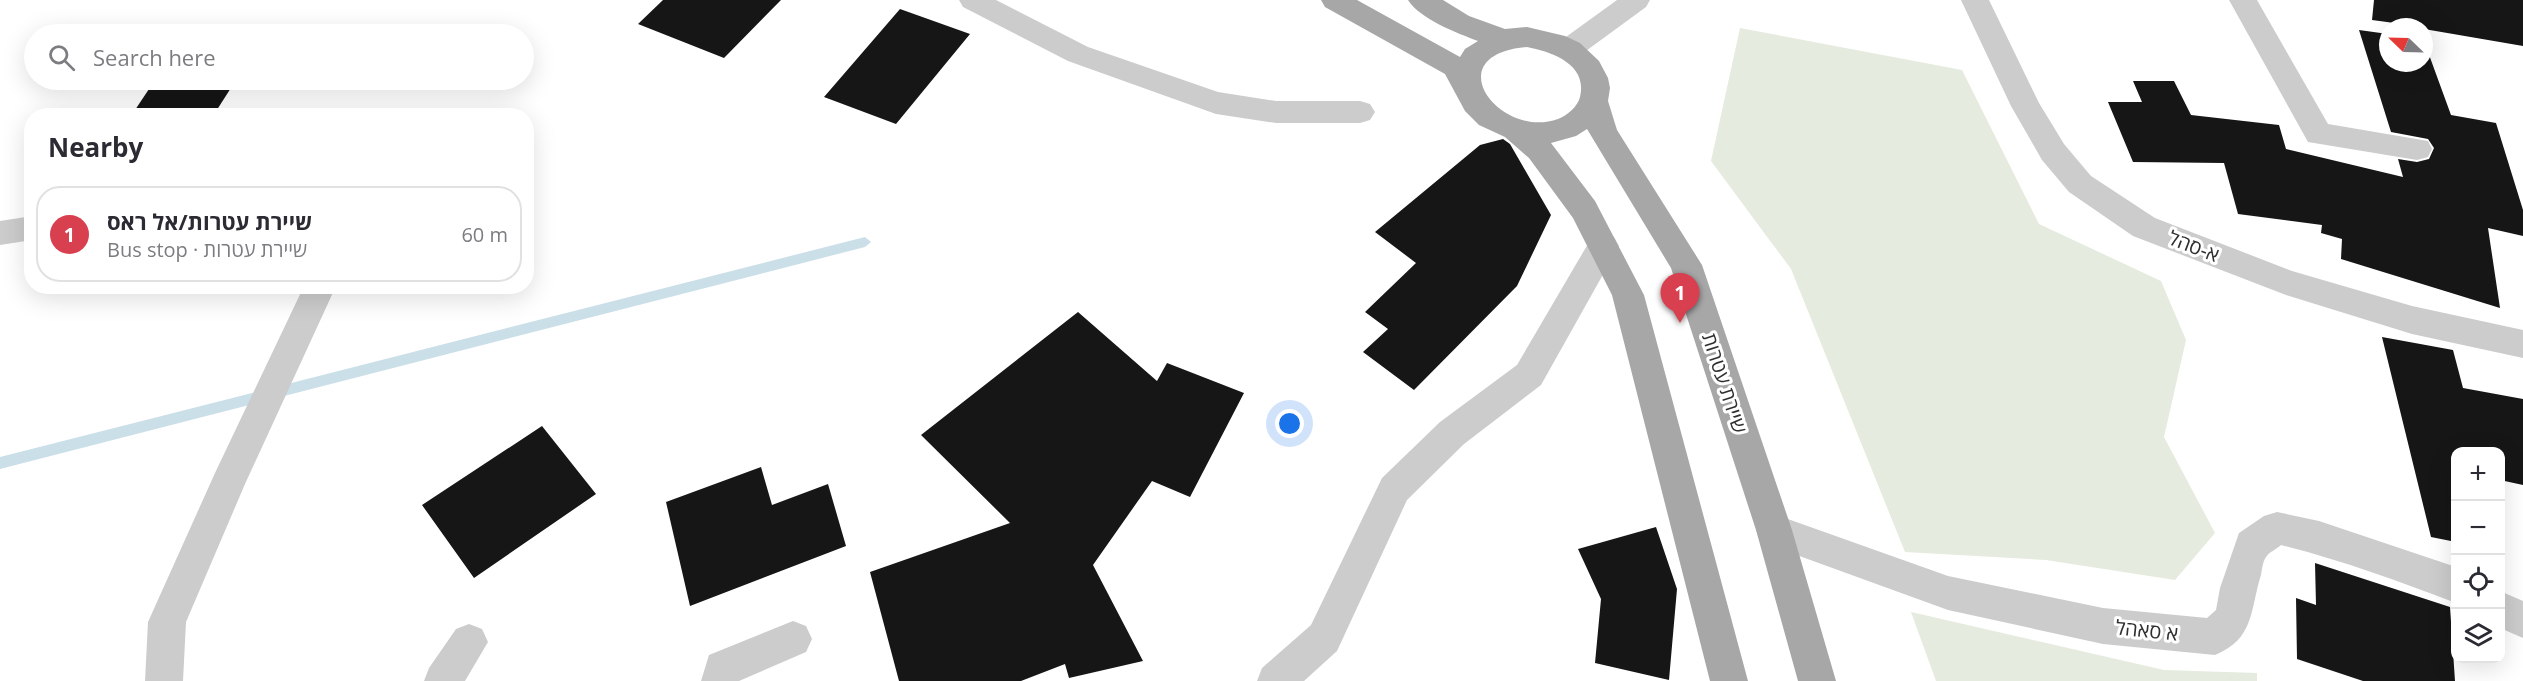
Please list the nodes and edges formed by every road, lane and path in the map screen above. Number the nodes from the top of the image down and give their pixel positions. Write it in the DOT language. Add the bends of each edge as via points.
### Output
graph roads {
  1 [pos="973,0"];
  2 [pos="1335,0"];
  3 [pos="1422,0"];
  4 [pos="1636,0"];
  5 [pos="1975,0"];
  6 [pos="2243,0"];
  7 [pos="1505,40"];
  8 [pos="1569,49"];
  9 [pos="1465,83"];
  10 [pos="1594,104"];
  11 [pos="1360,112"];
  12 [pos="1516,131"];
  13 [pos="2417,149"];
  14 [pos="24,229"];
  15 [pos="0,233"];
  16 [pos="1603,246"];
  17 [pos="316,294"];
  18 [pos="2523,344"];
  19 [pos="1774,530"];
  20 [pos="2451,584"];
  21 [pos="2502,609"];
  22 [pos="2523,620"];
  23 [pos="793,639"];
  24 [pos="469,642"];
  25 [pos="164,681"];
  26 [pos="443,681"];
  27 [pos="720,681"];
  28 [pos="1276,681"];
  29 [pos="1729,681"];
  30 [pos="1817,681"];
  1 -- 11 [label="street" via="1078,54 1216,103 1276,112"];
  2 -- 9 [label="main road" via="1455,67"];
  3 -- 7 [label="main road" via="1459,23"];
  4 -- 8 [label="street"];
  5 -- 18 [label="street, א-סהל" via="2026,106 2053,152 2080,184 2144,227 2286,282 2412,320"];
  6 -- 13 [label="street" via="2319,134"];
  7 -- 8 [label="main road" via="1527,37"];
  7 -- 9 [label="main road" via="1479,53 1468,67"];
  8 -- 10 [label="main road" via="1590,70 1596,87"];
  9 -- 12 [label="main road" via="1470,100 1483,115"];
  10 -- 12 [label="main road" via="1584,118 1567,128 1540,134"];
  10 -- 19 [label="main road, שיירת עטרות" via="1603,132 1686,265"];
  12 -- 16 [label="main road" via="1540,150 1584,210"];
  14 -- 15 [label="street"];
  16 -- 28 [label="street" via="1529,375 1452,433 1394,489 1324,638"];
  16 -- 29 [label="main road" via="1628,295"];
  17 -- 25 [label="street" via="167,622"];
  19 -- 20 [label="street, א סאהל" via="1948,593 2103,626 2215,637 2233,618 2252,545 2277,528 2319,538"];
  19 -- 30 [label="main road, שיירת עטרות"];
  21 -- 22 [label="street"];
  23 -- 27 [label="street" via="722,668"];
  24 -- 26 [label="street"];
}
